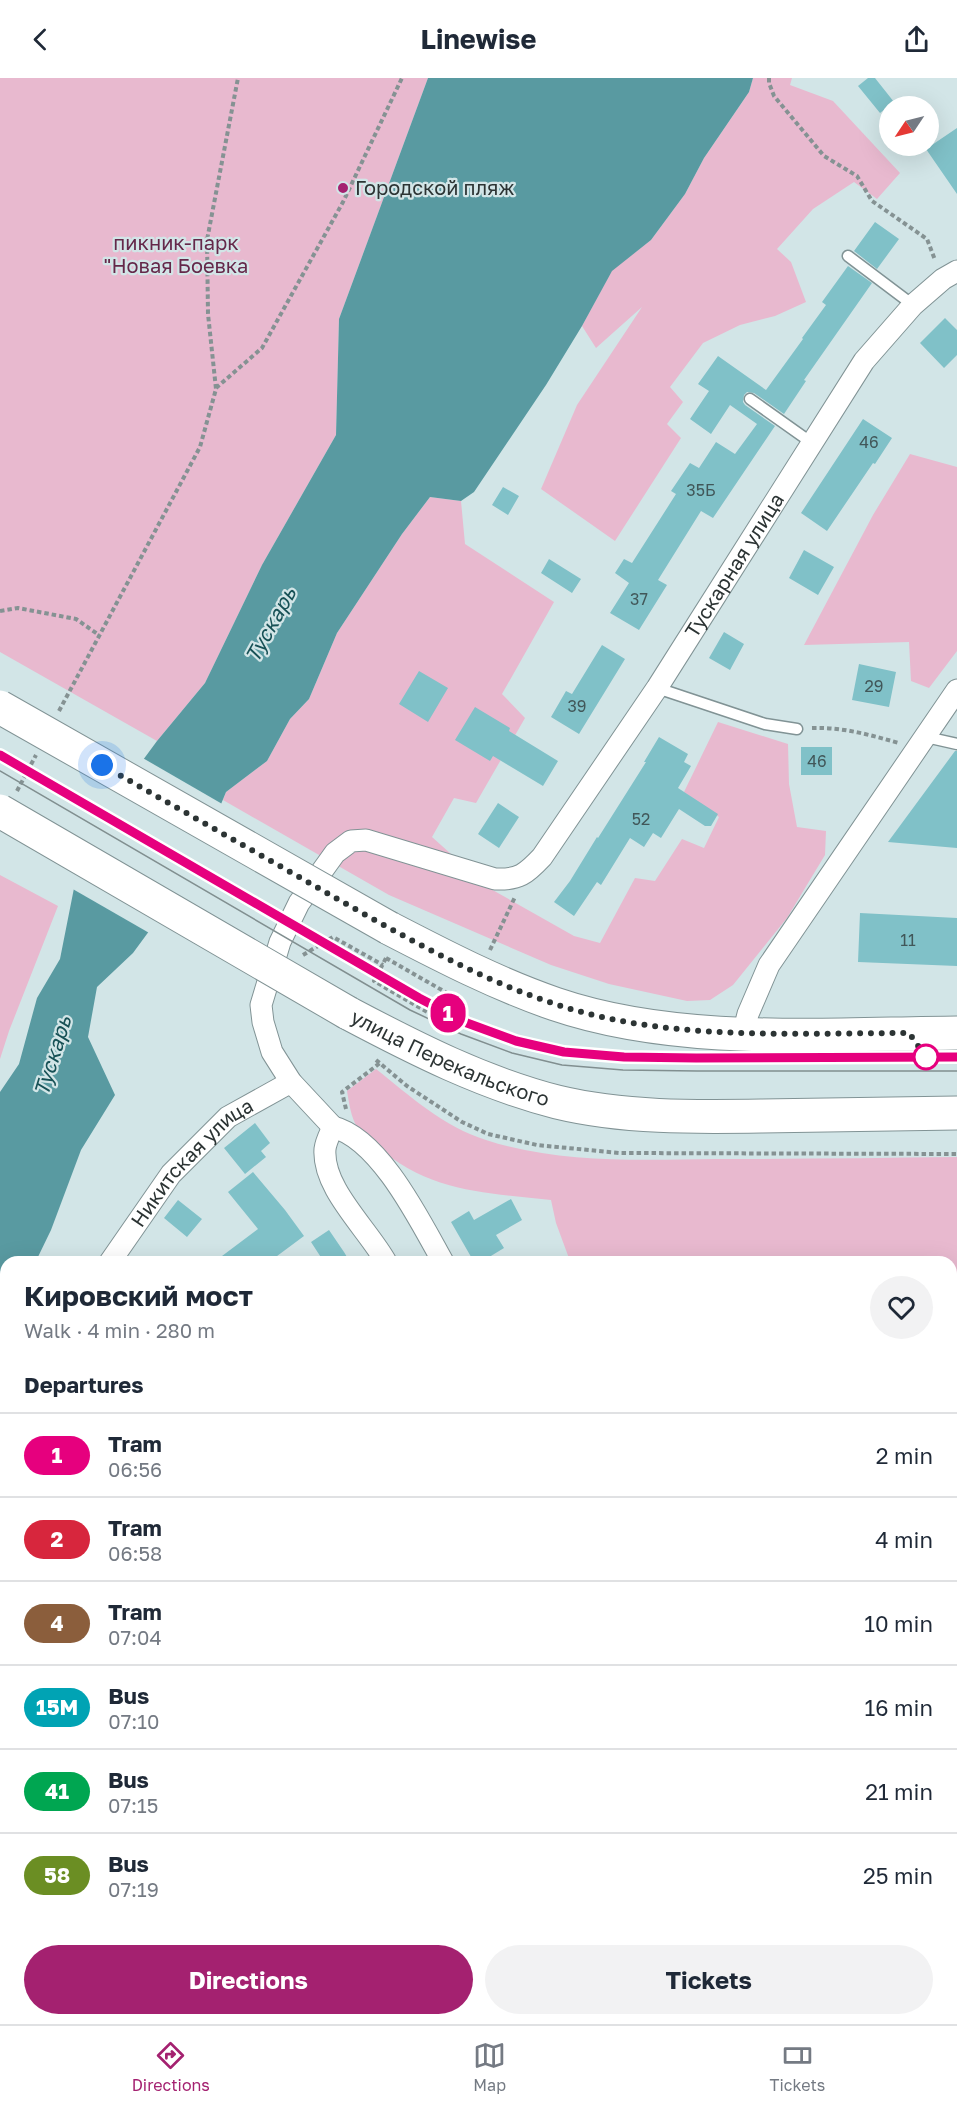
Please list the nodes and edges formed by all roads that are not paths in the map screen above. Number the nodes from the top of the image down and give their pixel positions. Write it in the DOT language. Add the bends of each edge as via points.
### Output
graph roads {
  1 [pos="848,256"];
  2 [pos="950,275"];
  3 [pos="913,305"];
  4 [pos="750,399"];
  5 [pos="812,443"];
  6 [pos="657,688"];
  7 [pos="957,690"];
  8 [pos="0,707"];
  9 [pos="797,729"];
  10 [pos="918,741"];
  11 [pos="957,744"];
  12 [pos="8,801"];
  13 [pos="957,1033"];
  14 [pos="743,1034"];
  15 [pos="291,1082"];
  16 [pos="957,1113"];
  17 [pos="340,1122"];
  18 [pos="114,1256"];
  19 [pos="382,1256"];
  20 [pos="440,1256"];
  1 -- 3 [label="lane"];
  2 -- 3 [label="street, Тускарная улица"];
  3 -- 5 [label="street, Тускарная улица" via="864,361"];
  4 -- 5 [label="lane"];
  5 -- 6 [label="street, Тускарная улица"];
  6 -- 9 [label="lane" via="765,724"];
  6 -- 15 [label="street, Тускарная улица" via="542,857 526,874 511,880 495,879 366,840 351,841 334,852 299,903 280,942 261,1005 272,1052"];
  7 -- 10 [label="street"];
  8 -- 14 [label="main road, bridge" via="389,928 473,971 555,1004 600,1016 671,1029"];
  10 -- 11 [label="lane"];
  10 -- 14 [label="street" via="769,965"];
  12 -- 16 [label="main road, улица Перекальского, bridge" via="348,1013 425,1054 504,1087 559,1103 689,1117"];
  13 -- 14 [label="main road"];
  15 -- 17 [label="street"];
  15 -- 18 [label="street, Никитская улица" via="228,1117 171,1174"];
  17 -- 19 [label="street" via="325,1147 326,1165 333,1183"];
  17 -- 20 [label="street" via="399,1184"];
}
